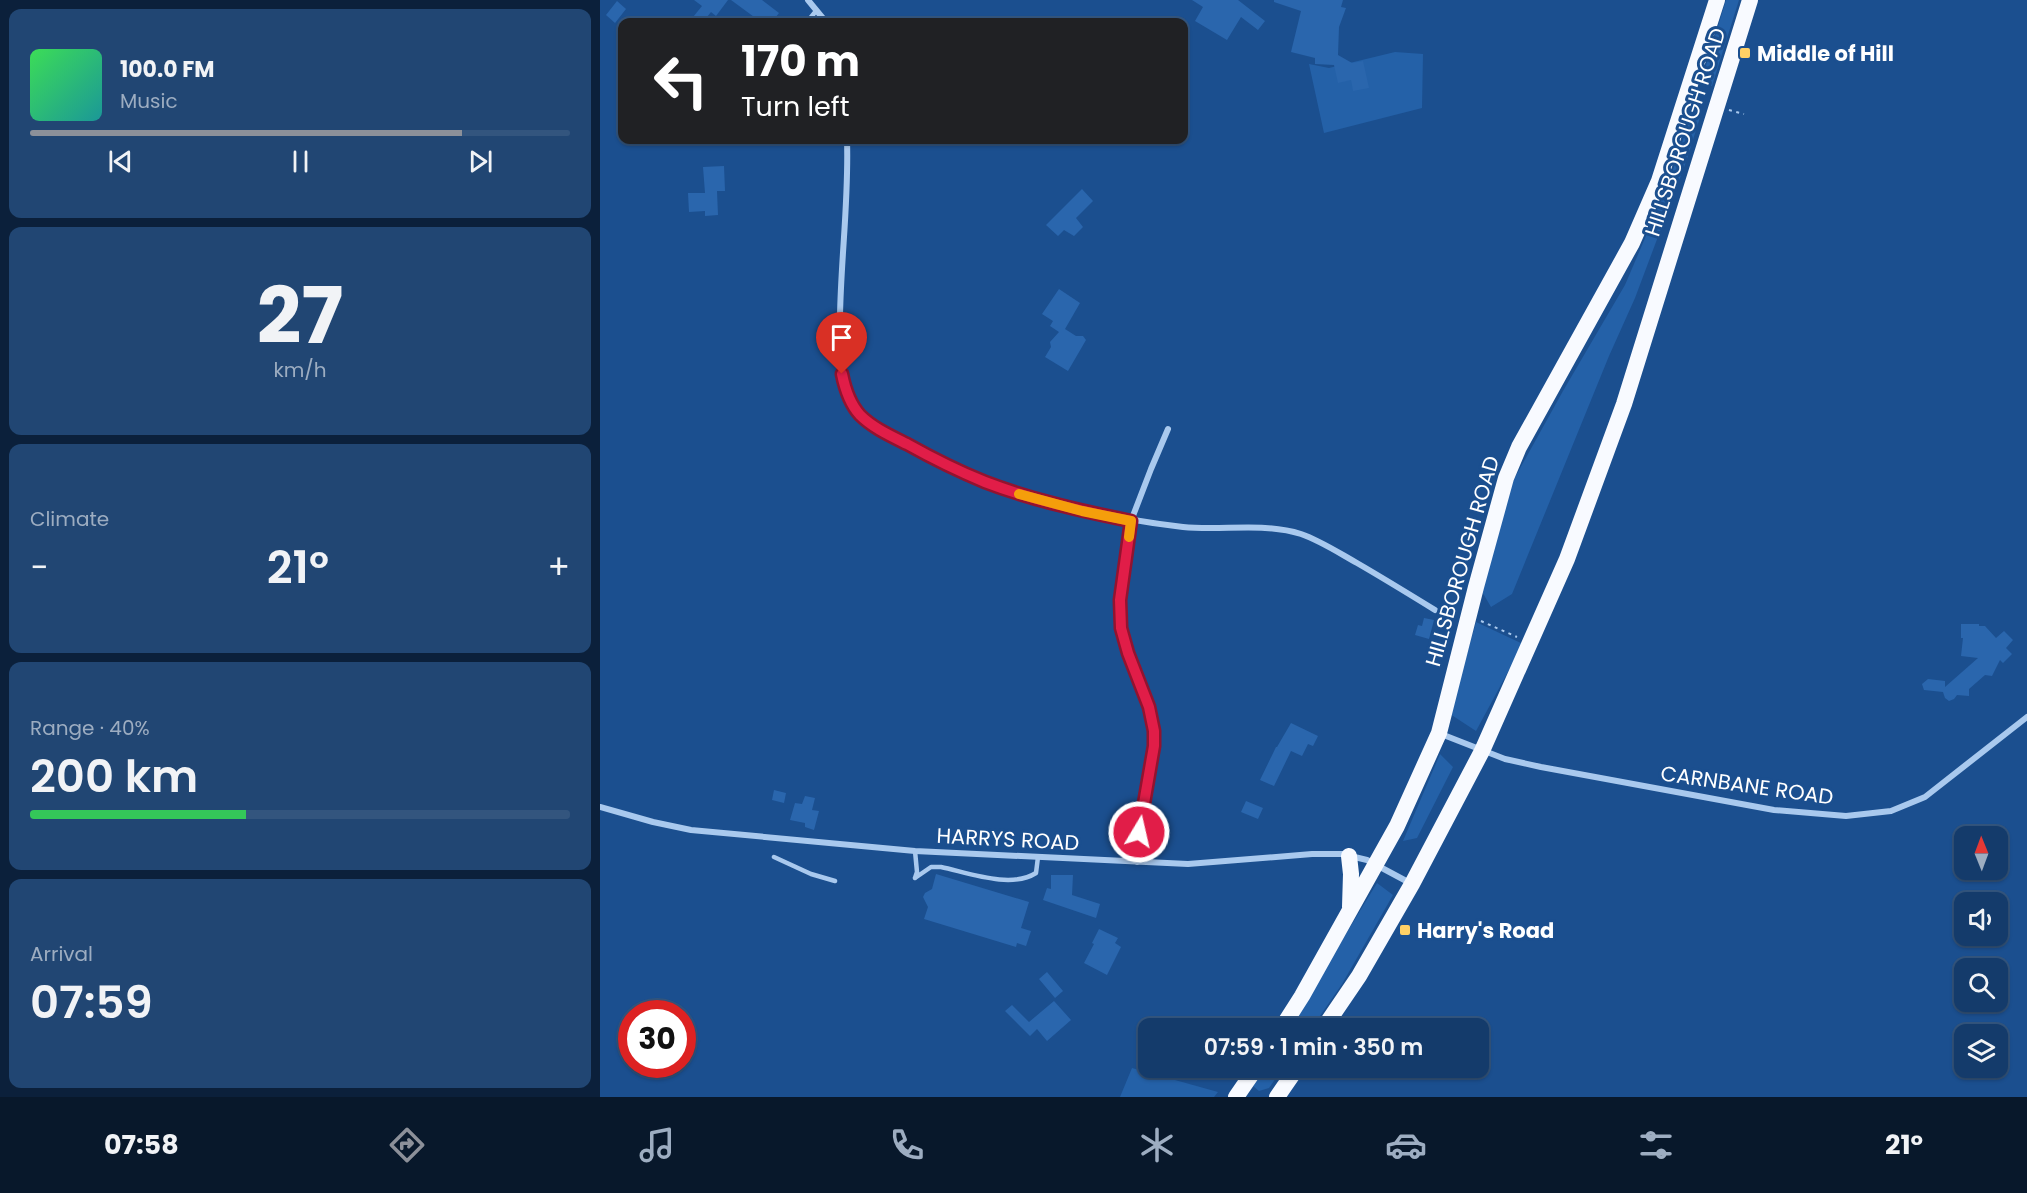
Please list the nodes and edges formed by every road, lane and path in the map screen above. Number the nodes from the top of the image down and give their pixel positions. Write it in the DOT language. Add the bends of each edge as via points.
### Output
graph roads {
  1 [pos="808,0"];
  2 [pos="1717,0"];
  3 [pos="1750,0"];
  4 [pos="816,12"];
  5 [pos="811,18"];
  6 [pos="822,18"];
  7 [pos="847,144"];
  8 [pos="1168,429"];
  9 [pos="1131,521"];
  10 [pos="1435,610"];
  11 [pos="1468,615"];
  12 [pos="1530,643"];
  13 [pos="2027,717"];
  14 [pos="1438,734"];
  15 [pos="1482,751"];
  16 [pos="600,807"];
  17 [pos="915,850"];
  18 [pos="1349,856"];
  19 [pos="774,857"];
  20 [pos="1038,857"];
  21 [pos="1137,862"];
  22 [pos="1375,866"];
  23 [pos="835,881"];
  24 [pos="1412,884"];
  25 [pos="1349,911"];
  26 [pos="1288,1018"];
  27 [pos="1330,1018"];
  28 [pos="1249,1078"];
  29 [pos="1290,1078"];
  30 [pos="1236,1097"];
  31 [pos="1277,1097"];
  1 -- 4 [label="street"];
  2 -- 11 [label="highway, HILLSBOROUGH ROAD" via="1659,181 1644,216 1506,478"];
  3 -- 12 [label="highway, HILLSBOROUGH ROAD" via="1624,404 1567,559"];
  4 -- 5 [label="lane"];
  4 -- 6 [label="street"];
  7 -- 9 [label="street" via="839,360 845,387 861,416 877,429 985,482"];
  8 -- 9 [label="street"];
  9 -- 10 [label="street" via="1276,529 1302,534"];
  9 -- 21 [label="street" via="1120,600 1121,628 1154,731"];
  10 -- 11 [label="path"];
  11 -- 12 [label="path"];
  11 -- 14 [label="highway, HILLSBOROUGH ROAD"];
  12 -- 15 [label="highway, HILLSBOROUGH ROAD"];
  13 -- 15 [label="street, CARNBANE ROAD" via="1925,797 1891,811 1846,816 1774,810 1541,767"];
  14 -- 15 [label="street, CARNBANE ROAD"];
  14 -- 22 [label="highway, HILLSBOROUGH ROAD"];
  15 -- 24 [label="highway, HILLSBOROUGH ROAD"];
  16 -- 17 [label="street, HARRYS ROAD" via="691,830"];
  17 -- 20 [label="street, HARRYS ROAD"];
  17 -- 20 [label="lane" via="915,878 931,867 941,867 1008,881 1036,873"];
  18 -- 21 [label="street, HARRYS ROAD" via="1312,854 1188,864"];
  18 -- 22 [label="street, HARRYS ROAD"];
  18 -- 25 [label="highway"];
  19 -- 23 [label="lane"];
  20 -- 21 [label="street, HARRYS ROAD"];
  22 -- 24 [label="street, HARRYS ROAD"];
  22 -- 25 [label="highway, HILLSBOROUGH ROAD"];
  24 -- 27 [label="highway, HILLSBOROUGH ROAD"];
  25 -- 26 [label="highway, HILLSBOROUGH ROAD"];
  28 -- 30 [label="highway"];
  29 -- 31 [label="highway"];
}
